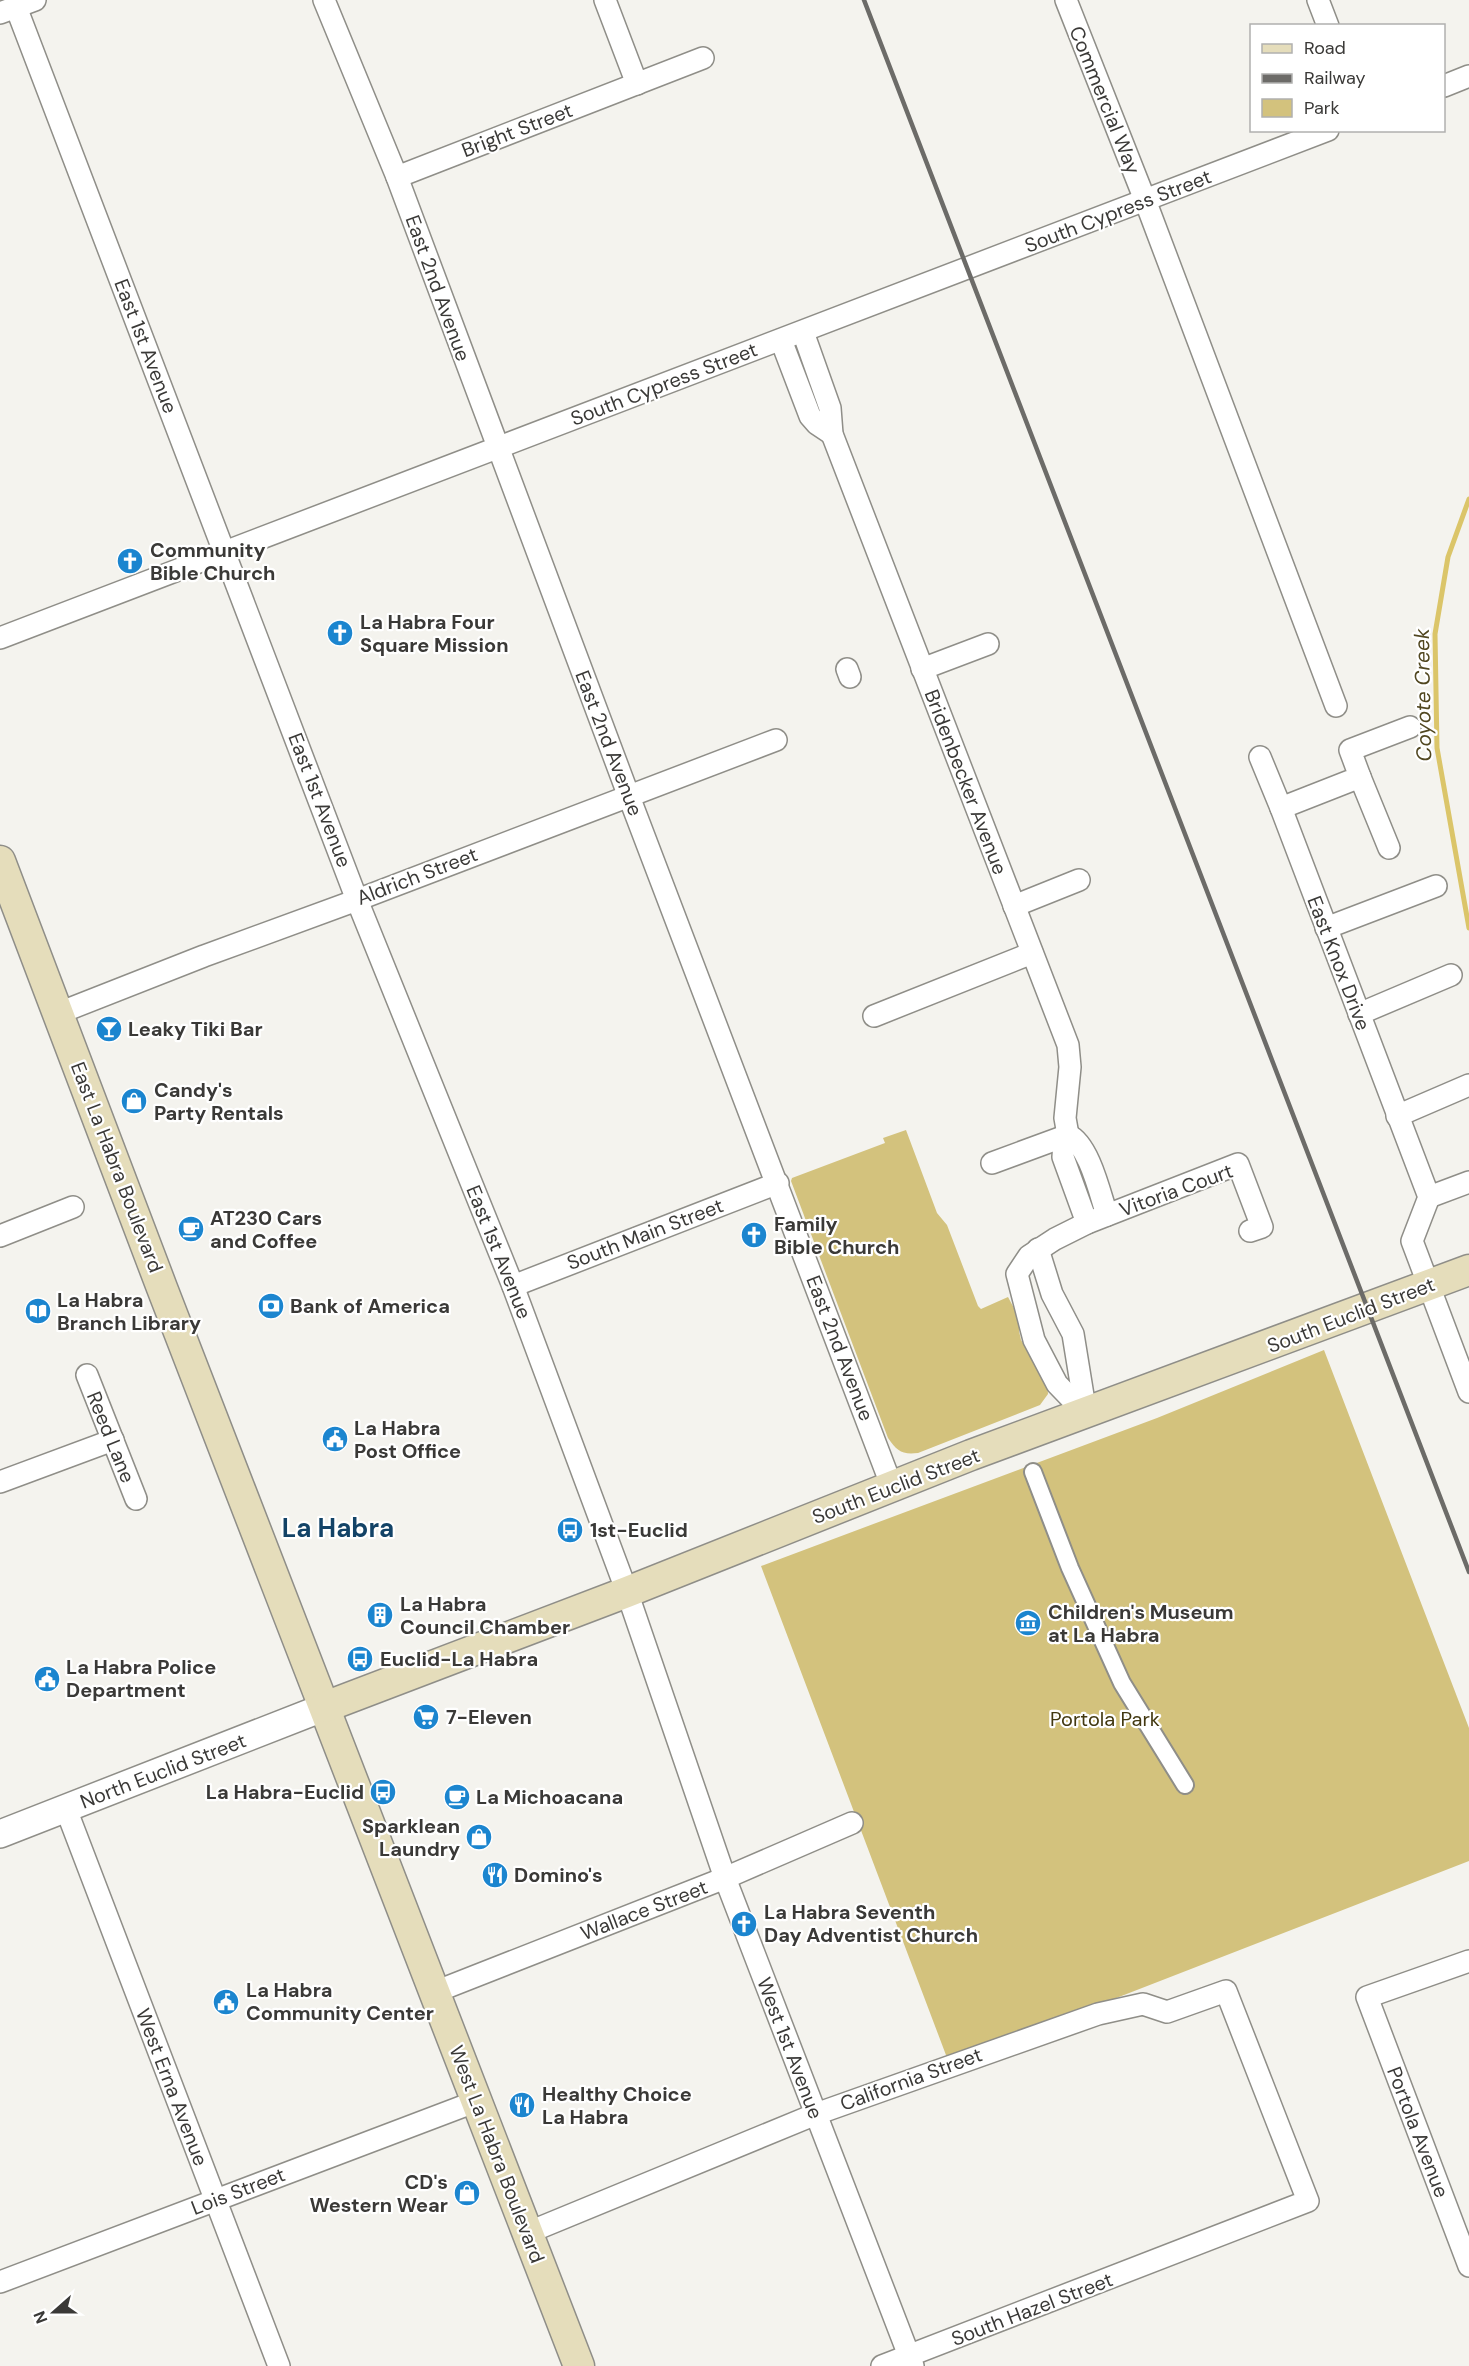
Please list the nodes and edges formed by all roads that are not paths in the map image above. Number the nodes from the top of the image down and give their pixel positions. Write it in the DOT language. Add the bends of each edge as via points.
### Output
graph roads {
  1 [pos="324,0"];
  2 [pos="604,0"];
  3 [pos="1066,0"];
  4 [pos="1318,0"];
  5 [pos="17,7"];
  6 [pos="1327,24"];
  7 [pos="703,58"];
  8 [pos="1469,76"];
  9 [pos="637,84"];
  10 [pos="1445,85"];
  11 [pos="1323,132"];
  12 [pos="397,177"];
  13 [pos="1145,200"];
  14 [pos="802,332"];
  15 [pos="781,340"];
  16 [pos="832,434"];
  17 [pos="498,448"];
  18 [pos="225,552"];
  19 [pos="0,638"];
  20 [pos="988,644"];
  21 [pos="922,669"];
  22 [pos="1336,706"];
  23 [pos="1410,727"];
  24 [pos="776,740"];
  25 [pos="1260,757"];
  26 [pos="1360,777"];
  27 [pos="628,794"];
  28 [pos="1281,808"];
  29 [pos="1389,848"];
  30 [pos="0,861"];
  31 [pos="1079,880"];
  32 [pos="1436,886"];
  33 [pos="357,900"];
  34 [pos="1014,906"];
  35 [pos="1326,928"];
  36 [pos="1032,953"];
  37 [pos="1451,975"];
  38 [pos="59,1013"];
  39 [pos="1359,1014"];
  40 [pos="874,1016"];
  41 [pos="1469,1085"];
  42 [pos="1397,1116"];
  43 [pos="1068,1135"];
  44 [pos="992,1163"];
  45 [pos="1469,1182"];
  46 [pos="777,1183"];
  47 [pos="1429,1197"];
  48 [pos="73,1207"];
  49 [pos="1107,1215"];
  50 [pos="1087,1223"];
  51 [pos="1250,1232"];
  52 [pos="0,1236"];
  53 [pos="1038,1249"];
  54 [pos="1469,1270"];
  55 [pos="513,1286"];
  56 [pos="1428,1286"];
  57 [pos="87,1375"];
  58 [pos="1469,1392"];
  59 [pos="1086,1413"];
  60 [pos="113,1440"];
  61 [pos="1033,1472"];
  62 [pos="0,1482"];
  63 [pos="892,1486"];
  64 [pos="136,1499"];
  65 [pos="627,1592"];
  66 [pos="325,1707"];
  67 [pos="1185,1785"];
  68 [pos="66,1809"];
  69 [pos="852,1823"];
  70 [pos="0,1834"];
  71 [pos="725,1878"];
  72 [pos="1469,1961"];
  73 [pos="435,1992"];
  74 [pos="477,2101"];
  75 [pos="816,2114"];
  76 [pos="215,2199"];
  77 [pos="527,2233"];
  78 [pos="1181,2252"];
  79 [pos="1469,2266"];
  80 [pos="0,2282"];
  81 [pos="911,2361"];
  82 [pos="279,2366"];
  83 [pos="579,2366"];
  84 [pos="882,2366"];
  1 -- 12 [label="street, East 2nd Avenue"];
  2 -- 9 [label="street"];
  3 -- 13 [label="street, Commercial Way"];
  4 -- 6 [label="street"];
  5 -- 18 [label="street, East 1st Avenue"];
  7 -- 9 [label="street, Bright Street"];
  8 -- 10 [label="street"];
  9 -- 12 [label="street, Bright Street"];
  11 -- 13 [label="street, South Cypress Street"];
  12 -- 17 [label="street, East 2nd Avenue"];
  13 -- 14 [label="street, South Cypress Street"];
  13 -- 22 [label="street, Commercial Way"];
  14 -- 15 [label="street, South Cypress Street"];
  14 -- 16 [label="street, Bridenbecker Avenue" via="830,408"];
  15 -- 16 [label="street, Bridenbecker Avenue" via="810,416"];
  15 -- 17 [label="street, South Cypress Street"];
  16 -- 21 [label="street, Bridenbecker Avenue"];
  17 -- 18 [label="street, South Cypress Street"];
  17 -- 27 [label="street, East 2nd Avenue"];
  18 -- 19 [label="street, South Cypress Street"];
  18 -- 33 [label="street, East 1st Avenue"];
  20 -- 21 [label="street"];
  21 -- 34 [label="street, Bridenbecker Avenue"];
  23 -- 26 [label="street" via="1350,750"];
  24 -- 27 [label="street, Aldrich Street"];
  25 -- 28 [label="street, East Knox Drive"];
  26 -- 28 [label="street"];
  26 -- 29 [label="street"];
  27 -- 33 [label="street, Aldrich Street"];
  27 -- 46 [label="street, East 2nd Avenue"];
  28 -- 35 [label="street, East Knox Drive"];
  30 -- 38 [label="main road, East La Habra Boulevard"];
  31 -- 34 [label="street"];
  32 -- 35 [label="street"];
  33 -- 38 [label="street, Aldrich Street"];
  33 -- 55 [label="street, East 1st Avenue"];
  34 -- 36 [label="street, Bridenbecker Avenue"];
  35 -- 39 [label="street, East Knox Drive"];
  36 -- 40 [label="street"];
  36 -- 43 [label="street, Bridenbecker Avenue" via="1068,1045"];
  37 -- 39 [label="street"];
  38 -- 66 [label="main road, East La Habra Boulevard"];
  39 -- 42 [label="street, East Knox Drive"];
  41 -- 42 [label="street"];
  42 -- 47 [label="street, East Knox Drive"];
  43 -- 44 [label="street"];
  43 -- 49 [label="street" via="1083,1147"];
  43 -- 50 [label="street, Bridenbecker Avenue" via="1063,1157"];
  45 -- 47 [label="street"];
  46 -- 55 [label="street, South Main Street"];
  46 -- 63 [label="street, East 2nd Avenue"];
  47 -- 56 [label="street" via="1412,1241"];
  48 -- 52 [label="street"];
  49 -- 50 [label="street"];
  49 -- 51 [label="street, Vitoria Court" via="1238,1164 1262,1227"];
  50 -- 53 [label="street"];
  53 -- 59 [label="street" via="1052,1294 1073,1334"];
  53 -- 59 [label="street" via="1017,1274 1019,1288 1035,1340 1057,1384"];
  54 -- 56 [label="main road, South Euclid Street"];
  55 -- 65 [label="street, East 1st Avenue"];
  56 -- 58 [label="street"];
  56 -- 59 [label="main road, South Euclid Street"];
  57 -- 60 [label="street, Reed Lane"];
  59 -- 63 [label="main road, South Euclid Street"];
  60 -- 62 [label="street"];
  60 -- 64 [label="street, Reed Lane"];
  61 -- 67 [label="street" via="1070,1568 1122,1683"];
  63 -- 65 [label="main road, South Euclid Street"];
  65 -- 66 [label="main road, South Euclid Street"];
  65 -- 71 [label="street, West 1st Avenue"];
  66 -- 68 [label="street, North Euclid Street"];
  66 -- 73 [label="main road, West La Habra Boulevard"];
  68 -- 70 [label="street, North Euclid Street"];
  68 -- 76 [label="street, West Erna Avenue"];
  69 -- 71 [label="street, Wallace Street"];
  71 -- 73 [label="street, Wallace Street"];
  71 -- 75 [label="street, West 1st Avenue"];
  72 -- 79 [label="street, Portola Avenue" via="1367,1997"];
  73 -- 74 [label="main road, West La Habra Boulevard"];
  74 -- 76 [label="street, Lois Street"];
  74 -- 77 [label="main road, West La Habra Boulevard"];
  75 -- 77 [label="street, California Street"];
  75 -- 78 [label="street, California Street" via="1098,2014 1143,2004 1167,2012 1226,1991 1308,2201 1197,2242"];
  75 -- 81 [label="street, West 1st Avenue"];
  76 -- 80 [label="street, Lois Street"];
  76 -- 82 [label="street, West Erna Avenue"];
  77 -- 83 [label="main road, West La Habra Boulevard"];
  78 -- 81 [label="street, South Hazel Street"];
  81 -- 84 [label="street, South Hazel Street"];
}
